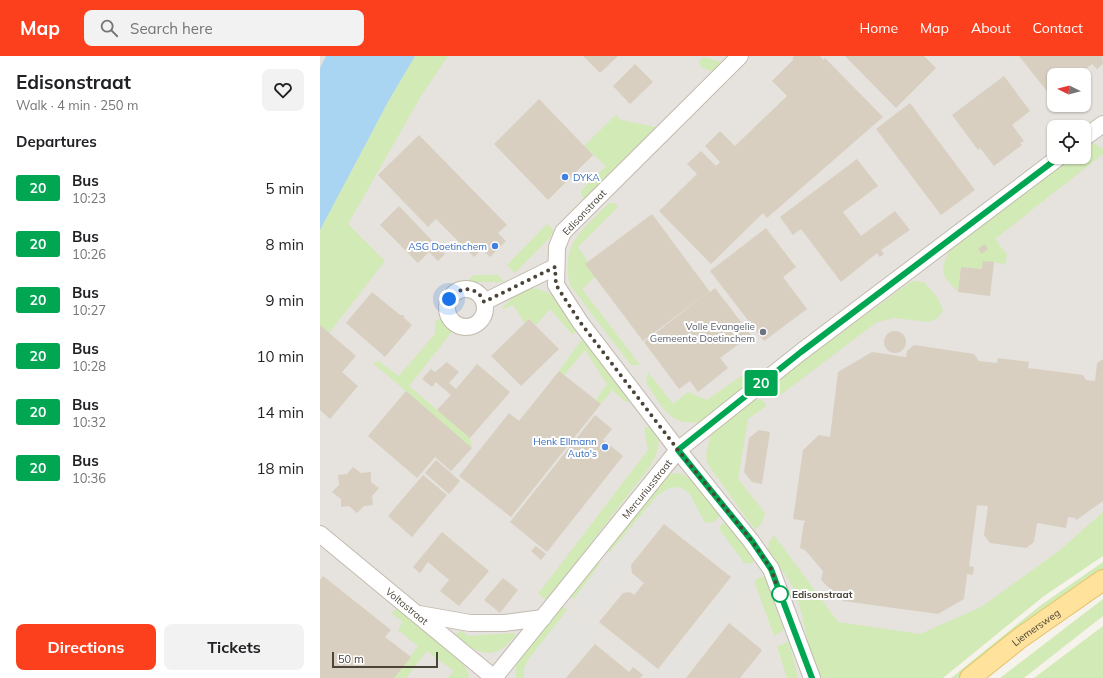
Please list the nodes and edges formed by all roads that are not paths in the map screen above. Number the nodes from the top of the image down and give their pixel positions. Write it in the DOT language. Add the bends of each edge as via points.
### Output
graph roads {
  1 [pos="740,56"];
  2 [pos="1103,124"];
  3 [pos="1091,133"];
  4 [pos="1050,164"];
  5 [pos="555,267"];
  6 [pos="484,302"];
  7 [pos="678,450"];
  8 [pos="320,534"];
  9 [pos="1103,580"];
  10 [pos="1103,594"];
  11 [pos="418,614"];
  12 [pos="543,618"];
  13 [pos="494,678"];
  14 [pos="812,678"];
  15 [pos="970,678"];
  16 [pos="991,678"];
  1 -- 5 [label="street, Edisonstraat" via="563,232 557,247"];
  2 -- 3 [label="street"];
  4 -- 7 [label="street, Mercuriusstraat" via="801,352"];
  5 -- 6 [label="street"];
  5 -- 7 [label="street, Edisonstraat" via="556,285 580,322"];
  7 -- 12 [label="street, Mercuriusstraat"];
  7 -- 14 [label="street, Edisonstraat" via="752,541 771,569"];
  8 -- 11 [label="street, Voltastraat"];
  9 -- 15 [label="main road, Liemersweg" via="1020,638"];
  10 -- 16 [label="main road, Liemersweg"];
  11 -- 12 [label="street" via="470,623 504,623"];
  11 -- 13 [label="street, Voltastraat"];
  12 -- 13 [label="street, Mercuriusstraat"];
}
